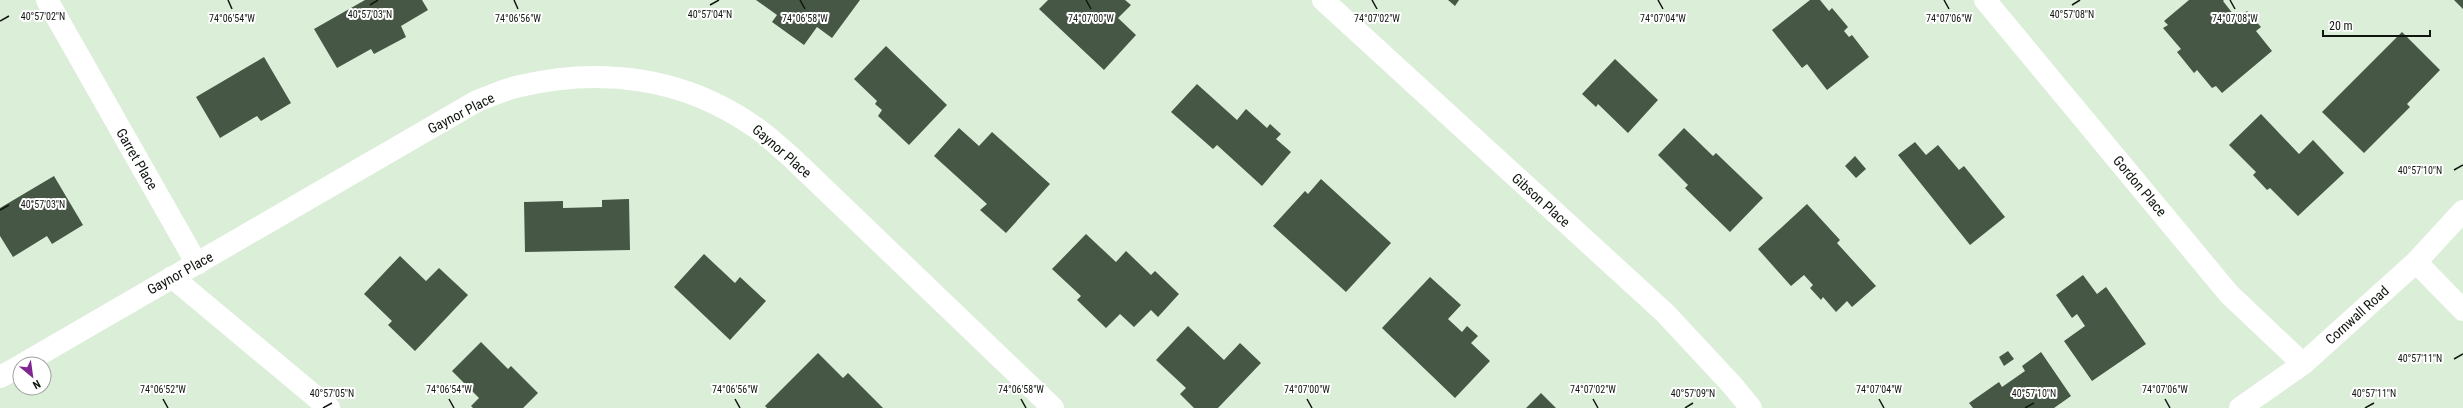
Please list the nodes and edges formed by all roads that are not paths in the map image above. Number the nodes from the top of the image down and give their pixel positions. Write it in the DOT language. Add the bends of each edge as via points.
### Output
graph roads {
  1 [pos="47,0"];
  2 [pos="1323,0"];
  3 [pos="1985,0"];
  4 [pos="2463,211"];
  5 [pos="2416,262"];
  6 [pos="197,264"];
  7 [pos="172,277"];
  8 [pos="2463,310"];
  9 [pos="37,356"];
  10 [pos="2303,364"];
  11 [pos="12,370"];
  12 [pos="0,377"];
  13 [pos="329,408"];
  14 [pos="1053,408"];
  15 [pos="1751,408"];
  16 [pos="2240,408"];
  1 -- 6 [label="street, Garret Place"];
  2 -- 15 [label="street, Gibson Place" via="1665,313"];
  3 -- 10 [label="street, Gordon Place" via="2229,294"];
  4 -- 5 [label="street, Cornwall Road"];
  5 -- 8 [label="street"];
  5 -- 10 [label="street, Cornwall Road"];
  6 -- 7 [label="street, Gaynor Place"];
  6 -- 14 [label="street, Gaynor Place" via="477,101 518,86 560,78 608,76 656,82 706,99 752,125 790,156"];
  7 -- 9 [label="street, Gaynor Place"];
  7 -- 13 [label="street"];
  10 -- 16 [label="street, Cornwall Road"];
  11 -- 12 [label="street"];
}
